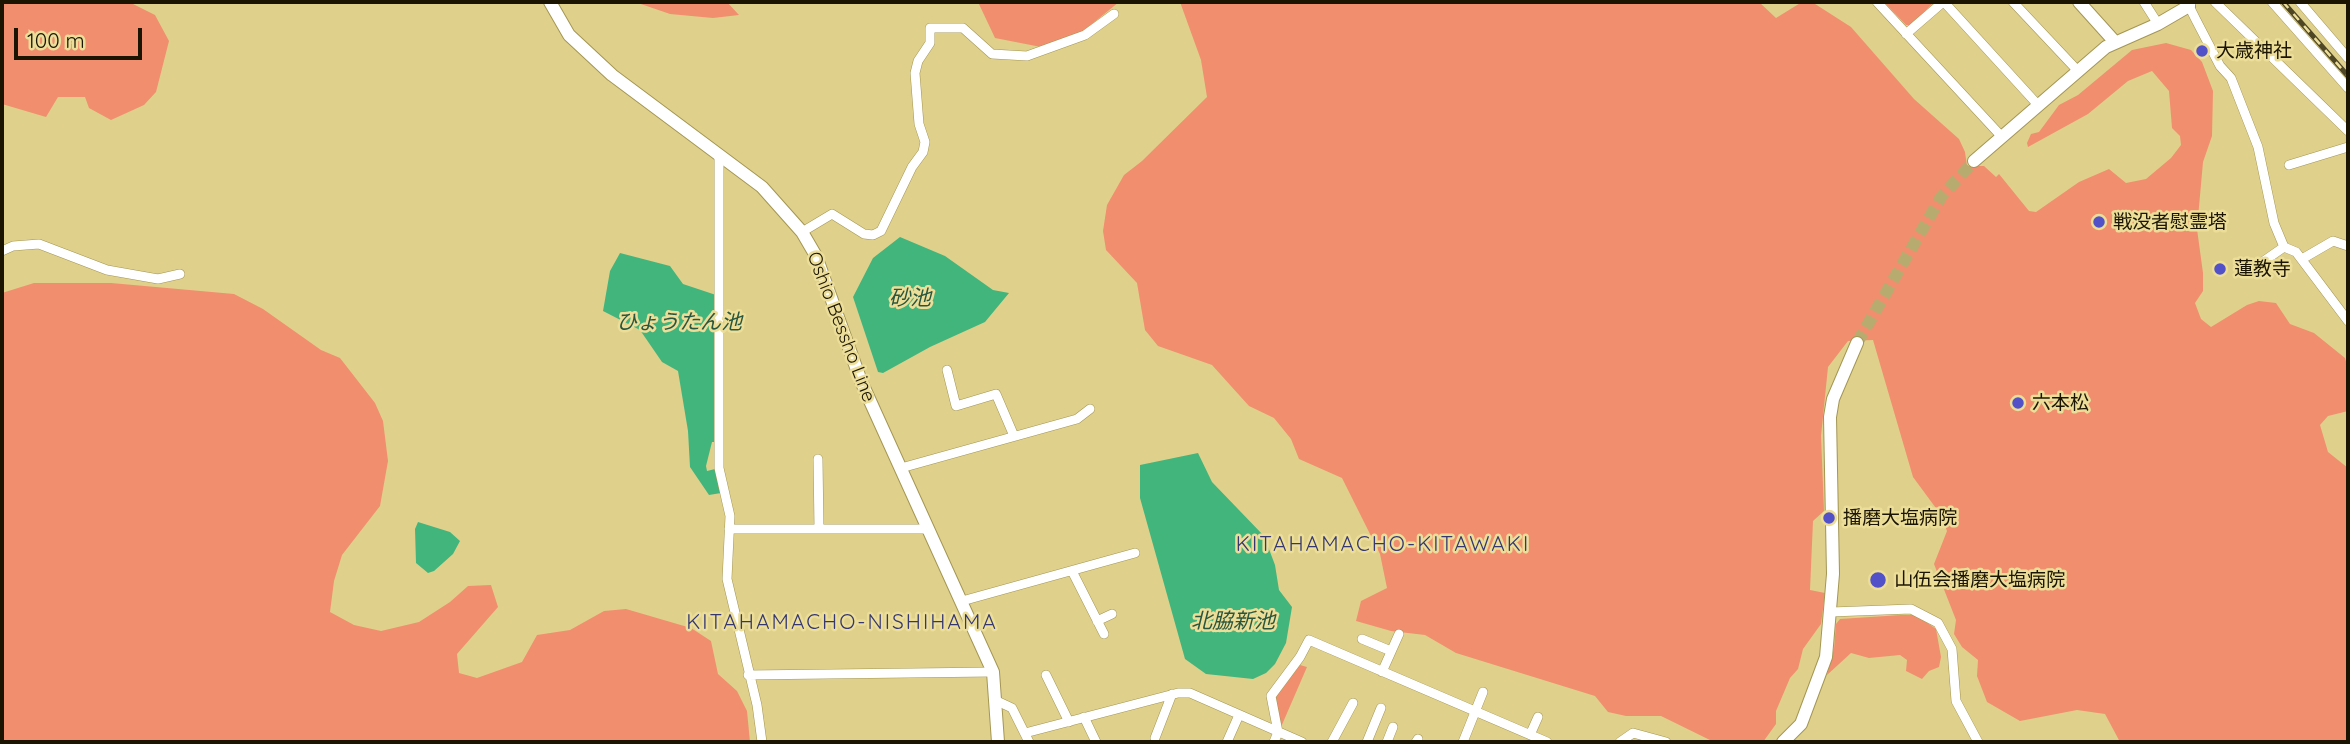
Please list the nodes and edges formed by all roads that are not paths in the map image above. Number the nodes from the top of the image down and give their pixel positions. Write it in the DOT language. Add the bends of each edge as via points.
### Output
graph roads {
  1 [pos="550,2"];
  2 [pos="1877,2"];
  3 [pos="1944,2"];
  4 [pos="2013,2"];
  5 [pos="2079,2"];
  6 [pos="2144,2"];
  7 [pos="2215,2"];
  8 [pos="2272,2"];
  9 [pos="2300,2"];
  10 [pos="2191,4"];
  11 [pos="1114,14"];
  12 [pos="2158,24"];
  13 [pos="1906,34"];
  14 [pos="2115,42"];
  15 [pos="2348,58"];
  16 [pos="2077,69"];
  17 [pos="2348,89"];
  18 [pos="2038,105"];
  19 [pos="2348,131"];
  20 [pos="2002,137"];
  21 [pos="2348,147"];
  22 [pos="719,154"];
  23 [pos="1974,161"];
  24 [pos="2289,165"];
  25 [pos="802,232"];
  26 [pos="2348,246"];
  27 [pos="2284,247"];
  28 [pos="2,251"];
  29 [pos="2302,259"];
  30 [pos="2260,263"];
  31 [pos="180,274"];
  32 [pos="2348,321"];
  33 [pos="1857,343"];
  34 [pos="947,370"];
  35 [pos="1090,409"];
  36 [pos="1014,436"];
  37 [pos="818,459"];
  38 [pos="901,468"];
  39 [pos="729,529"];
  40 [pos="819,529"];
  41 [pos="928,529"];
  42 [pos="1135,553"];
  43 [pos="1072,571"];
  44 [pos="962,601"];
  45 [pos="1831,612"];
  46 [pos="1112,614"];
  47 [pos="1094,620"];
  48 [pos="1104,634"];
  49 [pos="1399,634"];
  50 [pos="1362,639"];
  51 [pos="1391,651"];
  52 [pos="993,672"];
  53 [pos="1382,672"];
  54 [pos="748,675"];
  55 [pos="1046,675"];
  56 [pos="1483,692"];
  57 [pos="1172,694"];
  58 [pos="997,701"];
  59 [pos="1353,703"];
  60 [pos="1381,708"];
  61 [pos="1475,712"];
  62 [pos="1239,715"];
  63 [pos="1084,717"];
  64 [pos="1538,717"];
  65 [pos="1069,722"];
  66 [pos="1393,727"];
  67 [pos="1278,732"];
  68 [pos="1530,735"];
  69 [pos="1027,738"];
  70 [pos="1155,738"];
  71 [pos="762,742"];
  72 [pos="998,742"];
  73 [pos="1096,742"];
  74 [pos="1227,742"];
  75 [pos="1274,742"];
  76 [pos="1302,742"];
  77 [pos="1332,742"];
  78 [pos="1367,742"];
  79 [pos="1387,742"];
  80 [pos="1463,742"];
  81 [pos="1547,742"];
  82 [pos="1620,742"];
  83 [pos="1666,742"];
  84 [pos="1783,742"];
  85 [pos="1978,742"];
  1 -- 22 [label="main road, Oshio Bessho Line" via="569,35 612,75"];
  2 -- 13 [label="street"];
  3 -- 13 [label="street"];
  3 -- 18 [label="street"];
  4 -- 16 [label="street"];
  5 -- 14 [label="main road"];
  6 -- 12 [label="street"];
  7 -- 19 [label="street"];
  8 -- 17 [label="street"];
  9 -- 15 [label="street"];
  10 -- 12 [label="main road"];
  10 -- 27 [label="street" via="2220,66 2231,78 2258,147 2274,223"];
  11 -- 25 [label="street" via="1077,38 1027,56 992,54 963,28 930,29 930,43 915,73 923,152 881,232 864,234 832,214"];
  12 -- 14 [label="main road"];
  13 -- 20 [label="street"];
  14 -- 16 [label="main road"];
  16 -- 18 [label="main road"];
  18 -- 20 [label="main road"];
  20 -- 23 [label="main road"];
  21 -- 24 [label="street"];
  22 -- 25 [label="main road, Oshio Bessho Line" via="762,187"];
  22 -- 39 [label="street" via="719,468"];
  25 -- 38 [label="main road, Oshio Bessho Line" via="816,256 861,382"];
  26 -- 29 [label="street" via="2333,241"];
  27 -- 29 [label="street"];
  27 -- 30 [label="street"];
  28 -- 31 [label="street" via="39,244 107,270 158,279"];
  29 -- 32 [label="street"];
  33 -- 45 [label="main road" via="1833,398 1830,417"];
  34 -- 36 [label="street" via="956,406 996,394"];
  35 -- 36 [label="street" via="1077,419"];
  36 -- 38 [label="street"];
  37 -- 40 [label="street"];
  38 -- 41 [label="main road, Oshio Bessho Line"];
  39 -- 40 [label="street"];
  39 -- 54 [label="street" via="727,579"];
  40 -- 41 [label="street"];
  41 -- 44 [label="main road, Oshio Bessho Line"];
  42 -- 43 [label="street"];
  43 -- 44 [label="street"];
  43 -- 47 [label="street"];
  44 -- 52 [label="main road, Oshio Bessho Line"];
  45 -- 84 [label="main road" via="1816,691 1801,723"];
  45 -- 85 [label="street" via="1911,609 1938,623 1952,649 1955,701"];
  46 -- 47 [label="street"];
  47 -- 48 [label="street"];
  49 -- 51 [label="street"];
  50 -- 51 [label="street"];
  51 -- 53 [label="street"];
  52 -- 54 [label="street"];
  52 -- 58 [label="main road, Oshio Bessho Line"];
  53 -- 61 [label="street"];
  53 -- 67 [label="street" via="1309,640 1271,696"];
  54 -- 71 [label="street"];
  55 -- 65 [label="street"];
  56 -- 61 [label="street"];
  57 -- 62 [label="street" via="1190,694"];
  57 -- 63 [label="street"];
  57 -- 70 [label="street"];
  58 -- 69 [label="street" via="1012,708"];
  58 -- 72 [label="main road, Oshio Bessho Line"];
  59 -- 77 [label="street"];
  60 -- 78 [label="street"];
  61 -- 68 [label="street"];
  61 -- 80 [label="street"];
  62 -- 67 [label="street"];
  62 -- 74 [label="street"];
  63 -- 65 [label="street"];
  63 -- 73 [label="street"];
  64 -- 68 [label="street"];
  65 -- 69 [label="street"];
  66 -- 79 [label="street"];
  67 -- 75 [label="street"];
  67 -- 76 [label="street"];
  68 -- 81 [label="street"];
  82 -- 83 [label="street" via="1633,733"];
}
